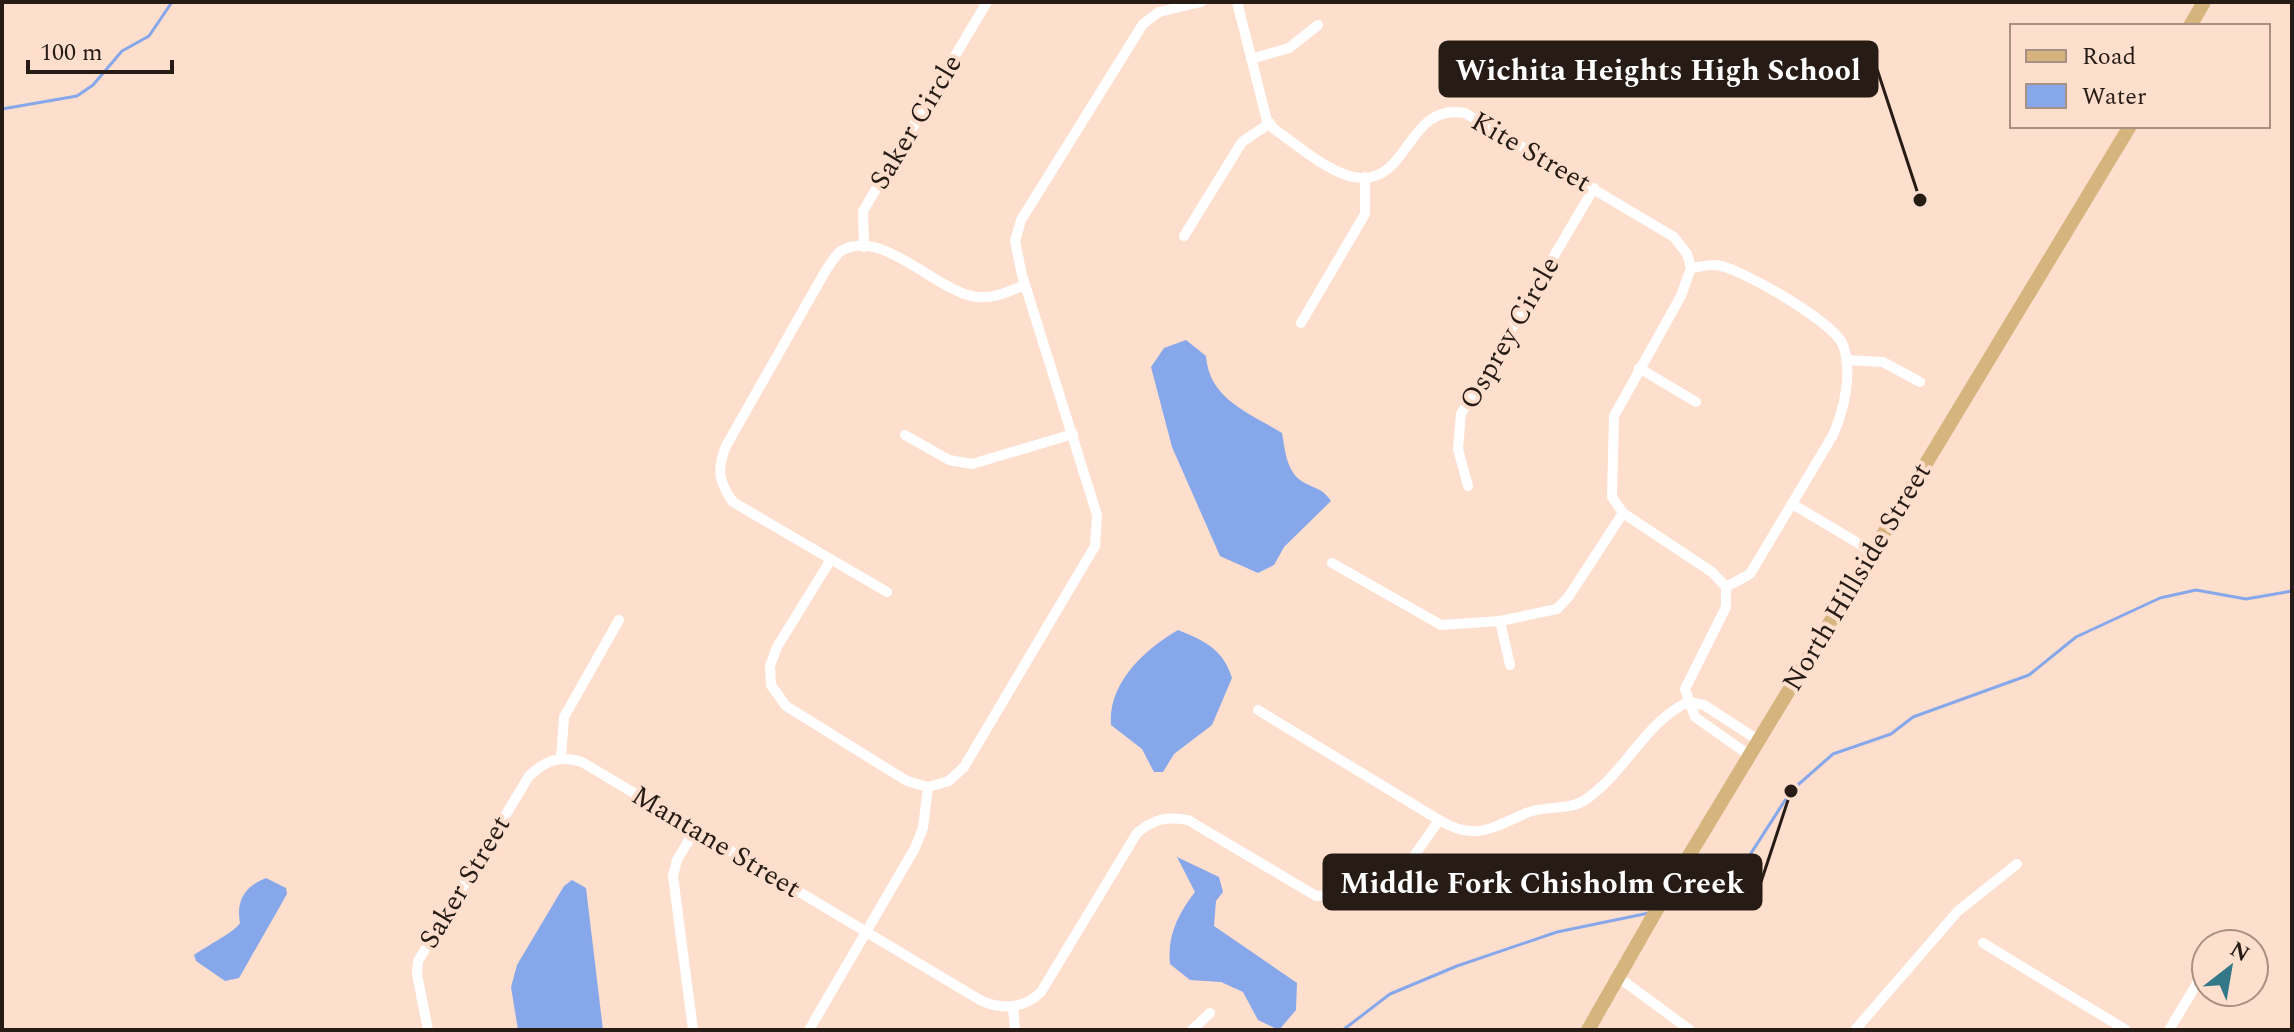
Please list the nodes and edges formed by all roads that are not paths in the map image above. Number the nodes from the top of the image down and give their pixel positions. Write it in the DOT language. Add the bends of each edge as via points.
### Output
graph roads {
  1 [pos="987,2"];
  2 [pos="1201,2"];
  3 [pos="1237,2"];
  4 [pos="2204,2"];
  5 [pos="2191,24"];
  6 [pos="1318,25"];
  7 [pos="1251,59"];
  8 [pos="1270,123"];
  9 [pos="2129,128"];
  10 [pos="1365,177"];
  11 [pos="1594,188"];
  12 [pos="1184,236"];
  13 [pos="864,247"];
  14 [pos="1691,268"];
  15 [pos="1025,285"];
  16 [pos="1301,323"];
  17 [pos="1846,360"];
  18 [pos="1639,368"];
  19 [pos="1920,382"];
  20 [pos="1696,402"];
  21 [pos="1073,434"];
  22 [pos="905,435"];
  23 [pos="1468,486"];
  24 [pos="1794,505"];
  25 [pos="1623,513"];
  26 [pos="1873,552"];
  27 [pos="830,561"];
  28 [pos="1332,563"];
  29 [pos="1726,587"];
  30 [pos="887,592"];
  31 [pos="619,620"];
  32 [pos="1500,621"];
  33 [pos="1510,665"];
  34 [pos="1688,702"];
  35 [pos="1258,710"];
  36 [pos="1758,740"];
  37 [pos="1749,755"];
  38 [pos="561,758"];
  39 [pos="928,787"];
  40 [pos="1439,820"];
  41 [pos="695,830"];
  42 [pos="2017,864"];
  43 [pos="868,933"];
  44 [pos="1983,943"];
  45 [pos="1618,977"];
  46 [pos="2190,995"];
  47 [pos="1013,1006"];
  48 [pos="1210,1013"];
  49 [pos="428,1030"];
  50 [pos="693,1030"];
  51 [pos="809,1030"];
  52 [pos="1015,1030"];
  53 [pos="1192,1030"];
  54 [pos="1588,1030"];
  55 [pos="1690,1030"];
  56 [pos="1857,1030"];
  57 [pos="2126,1030"];
  58 [pos="2169,1030"];
  1 -- 13 [label="street, Saker Circle" via="863,211"];
  2 -- 15 [label="street" via="1159,12 1139,29 1021,220 1015,250"];
  3 -- 7 [label="street"];
  4 -- 5 [label="main road"];
  6 -- 7 [label="street" via="1289,48"];
  7 -- 8 [label="street"];
  8 -- 10 [label="street" via="1334,169"];
  8 -- 12 [label="street" via="1242,142"];
  9 -- 26 [label="main road, North Hillside Street"];
  10 -- 11 [label="street, Kite Street" via="1390,166 1426,121 1452,111 1479,118"];
  10 -- 16 [label="street" via="1365,214"];
  11 -- 14 [label="street, Kite Street" via="1674,237"];
  11 -- 23 [label="street, Osprey Circle" via="1461,414 1458,449"];
  13 -- 15 [label="street" via="880,248 968,296 991,297"];
  13 -- 27 [label="street" via="841,251 826,270 718,466 720,485 733,502"];
  14 -- 17 [label="street" via="1723,266 1752,280 1836,333"];
  14 -- 18 [label="street" via="1681,296"];
  15 -- 21 [label="street"];
  17 -- 19 [label="street" via="1883,362"];
  17 -- 24 [label="street" via="1839,420"];
  18 -- 20 [label="street"];
  18 -- 25 [label="street" via="1618,403 1612,427 1612,497"];
  21 -- 22 [label="street" via="972,464 949,460"];
  21 -- 39 [label="street" via="1097,515 1095,546 964,767 949,781"];
  24 -- 26 [label="street"];
  24 -- 29 [label="street" via="1750,574"];
  25 -- 29 [label="street" via="1712,572"];
  25 -- 32 [label="street" via="1557,609"];
  26 -- 36 [label="main road, North Hillside Street"];
  27 -- 30 [label="street"];
  27 -- 39 [label="street" via="774,654 769,673 773,691 793,711 907,781"];
  28 -- 32 [label="street" via="1441,625"];
  29 -- 34 [label="street" via="1726,607 1689,675"];
  31 -- 38 [label="street" via="564,717"];
  32 -- 33 [label="street"];
  34 -- 36 [label="street" via="1704,705"];
  34 -- 37 [label="street" via="1695,717"];
  34 -- 40 [label="street" via="1667,712 1634,755 1576,805 1543,808 1476,832 1457,831"];
  35 -- 40 [label="street"];
  36 -- 37 [label="main road, North Hillside Street"];
  37 -- 45 [label="main road, North Hillside Street"];
  38 -- 41 [label="street, Mantane Street" via="582,762"];
  38 -- 49 [label="street, Saker Street" via="542,763 529,776 418,961"];
  39 -- 43 [label="street" via="918,840"];
  40 -- 47 [label="street" via="1405,869 1328,898 1316,896 1188,820 1155,820 1137,833 1041,992"];
  41 -- 43 [label="street, Mantane Street"];
  41 -- 50 [label="street" via="673,876"];
  42 -- 56 [label="street" via="1958,911"];
  43 -- 47 [label="street, Mantane Street" via="980,1000"];
  43 -- 51 [label="street"];
  44 -- 57 [label="street"];
  45 -- 54 [label="main road, North Hillside Street"];
  45 -- 55 [label="street"];
  46 -- 58 [label="street"];
  47 -- 52 [label="street"];
  48 -- 53 [label="street"];
}
